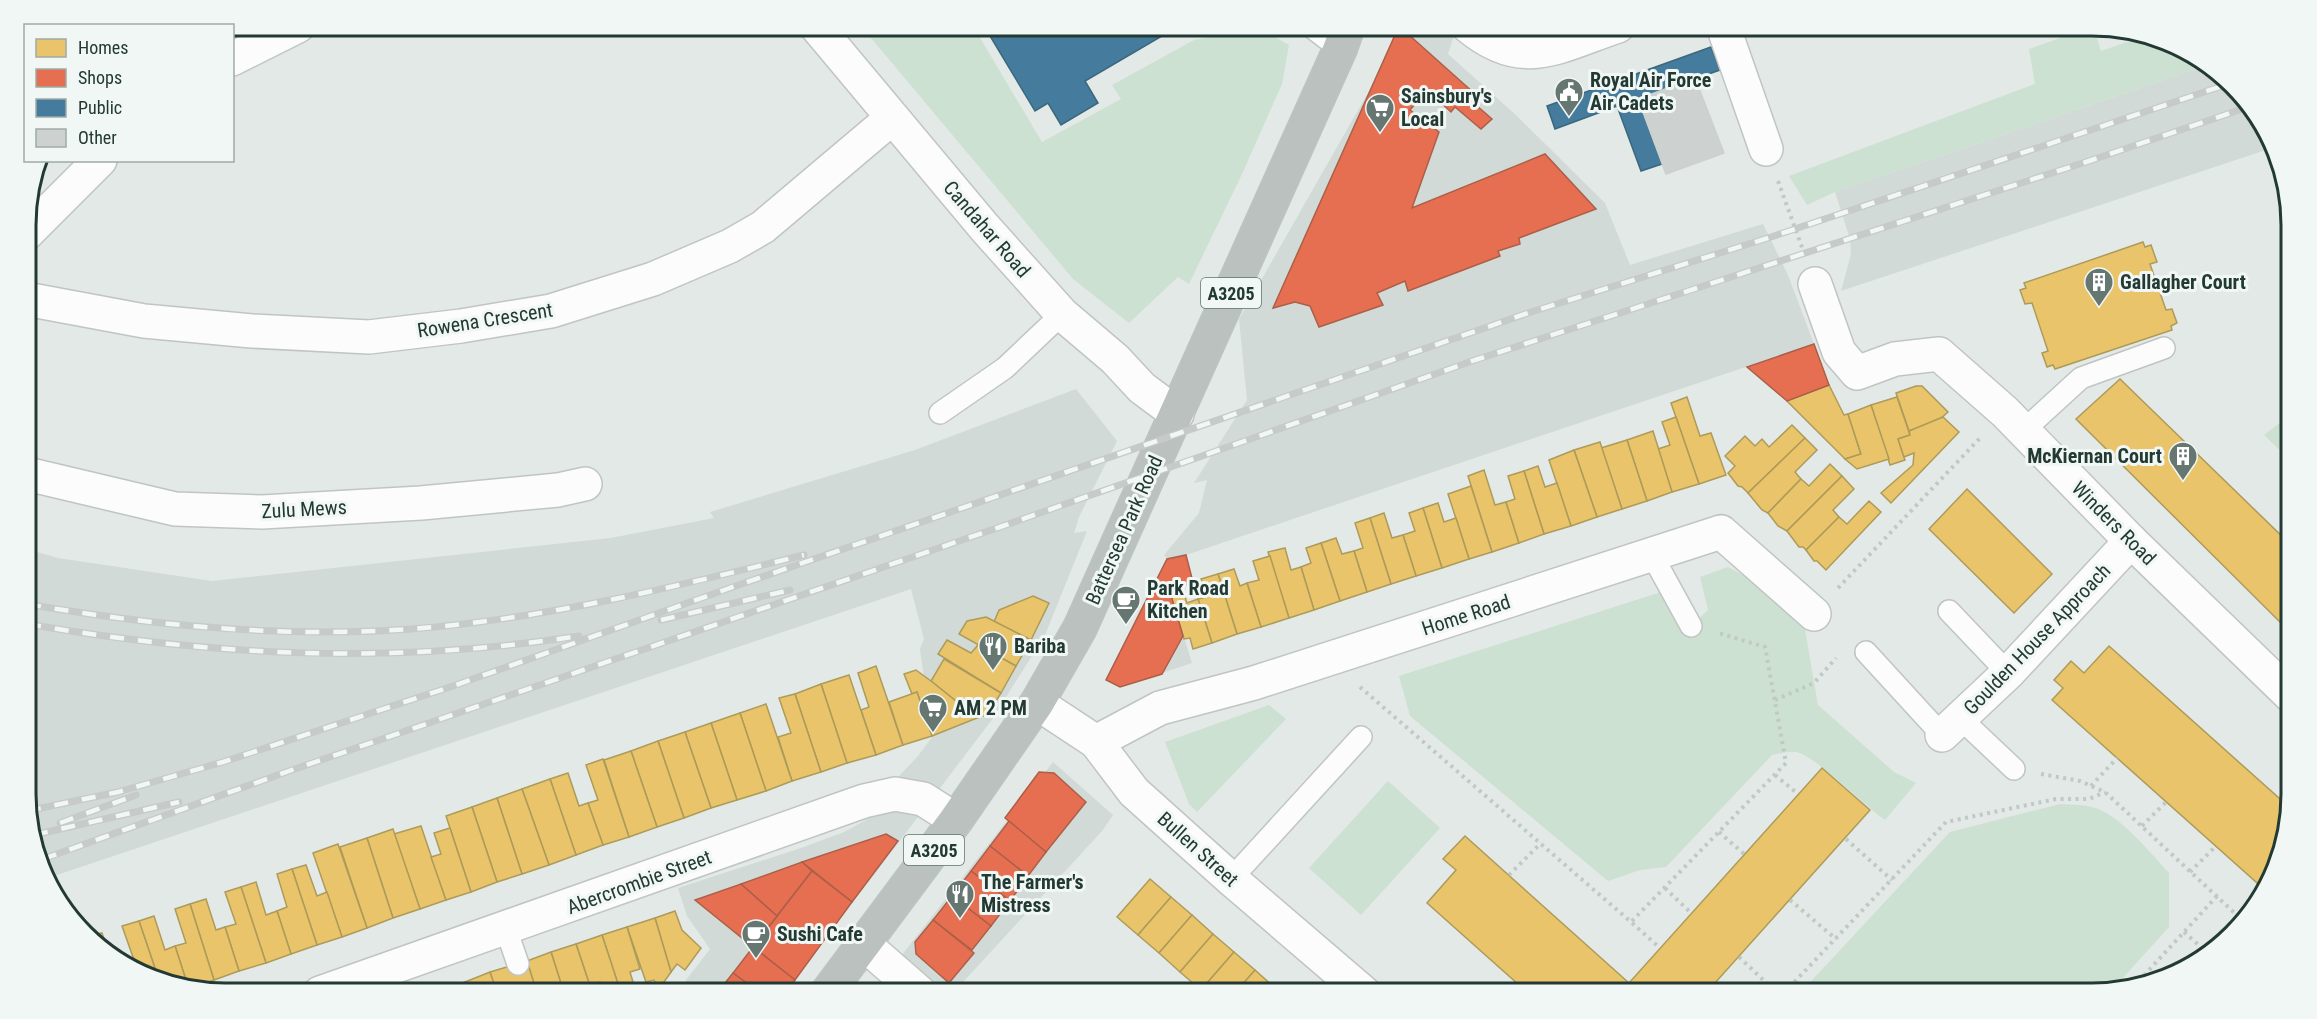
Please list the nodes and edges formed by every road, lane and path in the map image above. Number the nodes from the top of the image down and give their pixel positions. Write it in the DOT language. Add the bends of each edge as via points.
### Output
graph roads {
  1 [pos="278,36"];
  2 [pos="824,36"];
  3 [pos="1500,36"];
  4 [pos="1587,36"];
  5 [pos="1726,36"];
  6 [pos="1344,37"];
  7 [pos="234,58"];
  8 [pos="891,118"];
  9 [pos="1766,149"];
  10 [pos="98,162"];
  11 [pos="36,224"];
  12 [pos="1815,284"];
  13 [pos="36,301"];
  14 [pos="1062,314"];
  15 [pos="2164,348"];
  16 [pos="940,413"];
  17 [pos="1177,414"];
  18 [pos="2014,422"];
  19 [pos="36,476"];
  20 [pos="585,483"];
  21 [pos="2131,541"];
  22 [pos="1652,555"];
  23 [pos="1949,611"];
  24 [pos="1814,614"];
  25 [pos="1691,626"];
  26 [pos="1866,652"];
  27 [pos="1327,660"];
  28 [pos="2008,673"];
  29 [pos="2281,686"];
  30 [pos="1775,700"];
  31 [pos="1037,704"];
  32 [pos="1951,727"];
  33 [pos="1361,737"];
  34 [pos="1096,742"];
  35 [pos="2117,758"];
  36 [pos="2014,769"];
  37 [pos="1775,775"];
  38 [pos="2091,786"];
  39 [pos="2105,792"];
  40 [pos="1798,794"];
  41 [pos="2166,802"];
  42 [pos="956,820"];
  43 [pos="2142,826"];
  44 [pos="1719,832"];
  45 [pos="1846,839"];
  46 [pos="1541,843"];
  47 [pos="2216,846"];
  48 [pos="1744,854"];
  49 [pos="2190,872"];
  50 [pos="1509,875"];
  51 [pos="1231,879"];
  52 [pos="1892,880"];
  53 [pos="1665,888"];
  54 [pos="2217,896"];
  55 [pos="1790,900"];
  56 [pos="1691,913"];
  57 [pos="2237,915"];
  58 [pos="1631,922"];
  59 [pos="506,929"];
  60 [pos="2184,932"];
  61 [pos="1836,939"];
  62 [pos="864,944"];
  63 [pos="2202,947"];
  64 [pos="1660,948"];
  65 [pos="1739,957"];
  66 [pos="518,964"];
  67 [pos="2145,975"];
  68 [pos="349,983"];
  69 [pos="835,983"];
  70 [pos="909,983"];
  71 [pos="1352,983"];
  72 [pos="1766,983"];
  73 [pos="1794,983"];
  1 -- 7 [label="street"];
  2 -- 8 [label="street, Candahar Road"];
  3 -- 4 [label="street" via="1512,51 1538,52"];
  5 -- 9 [label="street"];
  6 -- 17 [label="highway, Battersea Park Road / A3205"];
  8 -- 13 [label="street, Rowena Crescent" via="762,227 730,246 653,279 551,311 369,337 144,321"];
  8 -- 14 [label="street, Candahar Road"];
  9 -- 12 [label="path"];
  10 -- 11 [label="street"];
  12 -- 18 [label="street, Winders Road" via="1839,352 1857,373 1895,359 1939,354"];
  14 -- 16 [label="lane" via="1005,368"];
  14 -- 17 [label="street, Candahar Road"];
  15 -- 18 [label="lane" via="2081,378"];
  17 -- 31 [label="highway, Battersea Park Road / A3205" via="1080,628"];
  18 -- 21 [label="street, Winders Road"];
  18 -- 24 [label="path"];
  19 -- 20 [label="street, Zulu Mews" via="175,509 262,512 558,490"];
  21 -- 28 [label="street, Goulden House Approach"];
  21 -- 29 [label="street, Winders Road"];
  22 -- 24 [label="street, Home Road" via="1721,532"];
  22 -- 25 [label="lane"];
  22 -- 27 [label="street, Home Road"];
  23 -- 28 [label="lane"];
  25 -- 30 [label="path" via="1765,647"];
  26 -- 30 [label="path" via="1853,639 1814,683"];
  26 -- 32 [label="lane"];
  27 -- 34 [label="street, Home Road" via="1160,708"];
  27 -- 46 [label="path"];
  28 -- 32 [label="street, Goulden House Approach"];
  30 -- 37 [label="path" via="1786,763"];
  31 -- 34 [label="street, Bullen Street"];
  31 -- 42 [label="highway, Battersea Park Road / A3205"];
  32 -- 36 [label="lane"];
  33 -- 51 [label="lane"];
  34 -- 51 [label="street, Bullen Street" via="1134,792"];
  35 -- 38 [label="path"];
  36 -- 38 [label="path"];
  37 -- 40 [label="path"];
  37 -- 44 [label="path"];
  38 -- 39 [label="path"];
  39 -- 43 [label="path"];
  39 -- 52 [label="path" via="2089,799 2056,799 1946,822"];
  41 -- 43 [label="path"];
  42 -- 59 [label="street, Abercrombie Street" via="923,799 895,794 874,799"];
  42 -- 62 [label="highway, Battersea Park Road / A3205"];
  43 -- 49 [label="path"];
  44 -- 48 [label="path"];
  44 -- 53 [label="path"];
  45 -- 52 [label="path"];
  46 -- 50 [label="path"];
  46 -- 58 [label="path"];
  47 -- 49 [label="path"];
  49 -- 54 [label="path"];
  51 -- 71 [label="street, Bullen Street"];
  52 -- 61 [label="path"];
  53 -- 56 [label="path"];
  53 -- 58 [label="path"];
  54 -- 57 [label="path"];
  54 -- 60 [label="path"];
  55 -- 61 [label="path"];
  58 -- 64 [label="path"];
  59 -- 66 [label="lane"];
  59 -- 68 [label="street, Abercrombie Street"];
  60 -- 63 [label="path"];
  60 -- 67 [label="path"];
  61 -- 73 [label="path"];
  62 -- 69 [label="highway, Battersea Park Road / A3205"];
  62 -- 70 [label="street"];
  65 -- 72 [label="path"];
}
